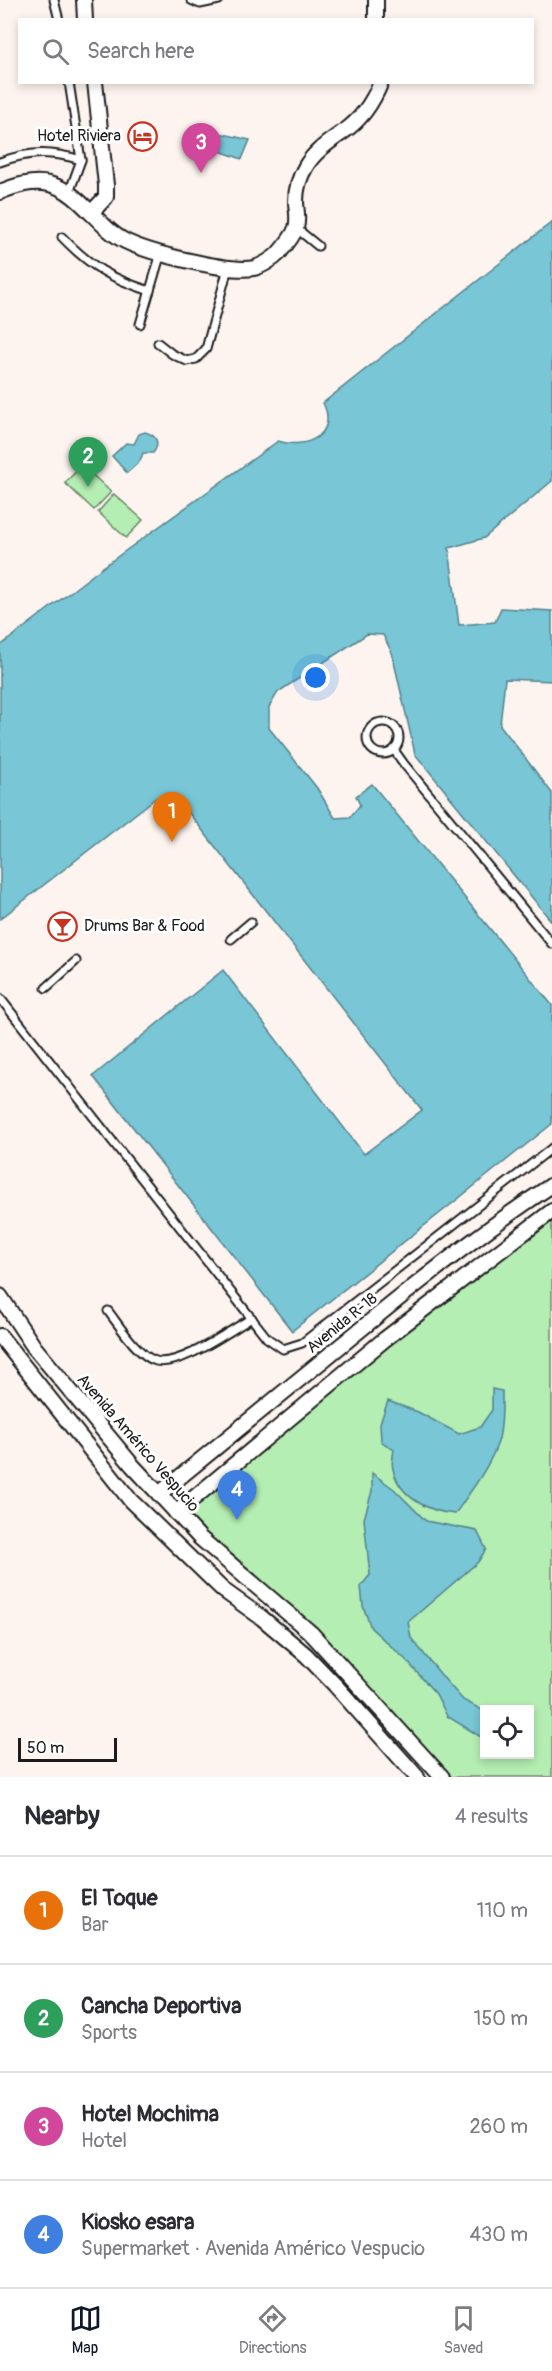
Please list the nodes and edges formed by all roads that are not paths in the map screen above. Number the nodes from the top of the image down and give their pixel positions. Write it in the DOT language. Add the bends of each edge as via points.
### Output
graph roads {
  1 [pos="54,0"];
  2 [pos="84,0"];
  3 [pos="191,0"];
  4 [pos="219,0"];
  5 [pos="376,0"];
  6 [pos="58,18"];
  7 [pos="85,18"];
  8 [pos="376,18"];
  9 [pos="69,84"];
  10 [pos="94,84"];
  11 [pos="380,84"];
  12 [pos="81,160"];
  13 [pos="0,162"];
  14 [pos="0,192"];
  15 [pos="69,193"];
  16 [pos="91,213"];
  17 [pos="296,228"];
  18 [pos="62,237"];
  19 [pos="318,246"];
  20 [pos="161,253"];
  21 [pos="228,268"];
  22 [pos="150,291"];
  23 [pos="140,324"];
  24 [pos="158,343"];
  25 [pos="394,750"];
  26 [pos="251,922"];
  27 [pos="231,939"];
  28 [pos="552,944"];
  29 [pos="76,961"];
  30 [pos="46,988"];
  31 [pos="0,998"];
  32 [pos="552,1148"];
  33 [pos="552,1185"];
  34 [pos="552,1211"];
  35 [pos="0,1296"];
  36 [pos="108,1311"];
  37 [pos="252,1318"];
  38 [pos="0,1336"];
  39 [pos="159,1494"];
  40 [pos="176,1513"];
  41 [pos="417,1777"];
  42 [pos="441,1777"];
  1 -- 6 [label="lane"];
  2 -- 7 [label="street"];
  3 -- 4 [label="lane" via="200,4"];
  5 -- 8 [label="street"];
  9 -- 12 [label="lane"];
  10 -- 16 [label="street" via="106,197"];
  11 -- 17 [label="street" via="359,119 330,140 306,165 296,198"];
  12 -- 13 [label="lane" via="55,153 19,155"];
  12 -- 15 [label="lane"];
  14 -- 15 [label="street" via="30,183 50,184"];
  15 -- 16 [label="street"];
  16 -- 20 [label="street" via="125,241"];
  17 -- 19 [label="lane"];
  17 -- 21 [label="street" via="276,256 256,268"];
  18 -- 22 [label="lane" via="83,259 116,280"];
  20 -- 21 [label="street"];
  20 -- 22 [label="lane"];
  21 -- 24 [label="lane" via="209,342 202,354 187,361"];
  22 -- 23 [label="lane"];
  25 -- 25 [label="lane" via="400,741 398,730 390,723 374,725 367,739 371,748 385,754"];
  25 -- 28 [label="lane"];
  26 -- 27 [label="lane"];
  29 -- 30 [label="lane"];
  31 -- 37 [label="lane"];
  32 -- 37 [label="lane" via="302,1343 283,1349 267,1338"];
  33 -- 39 [label="street, Avenida R-18" via="404,1295"];
  34 -- 40 [label="street" via="385,1339"];
  35 -- 39 [label="street, Avenida Américo Vespucio" via="34,1347"];
  36 -- 37 [label="lane" via="139,1350 154,1361 170,1362"];
  38 -- 41 [label="street" via="131,1501 224,1590 306,1655"];
  39 -- 40 [label="street, Avenida Américo Vespucio"];
  40 -- 42 [label="street, Avenida Américo Vespucio" via="311,1633"];
}
